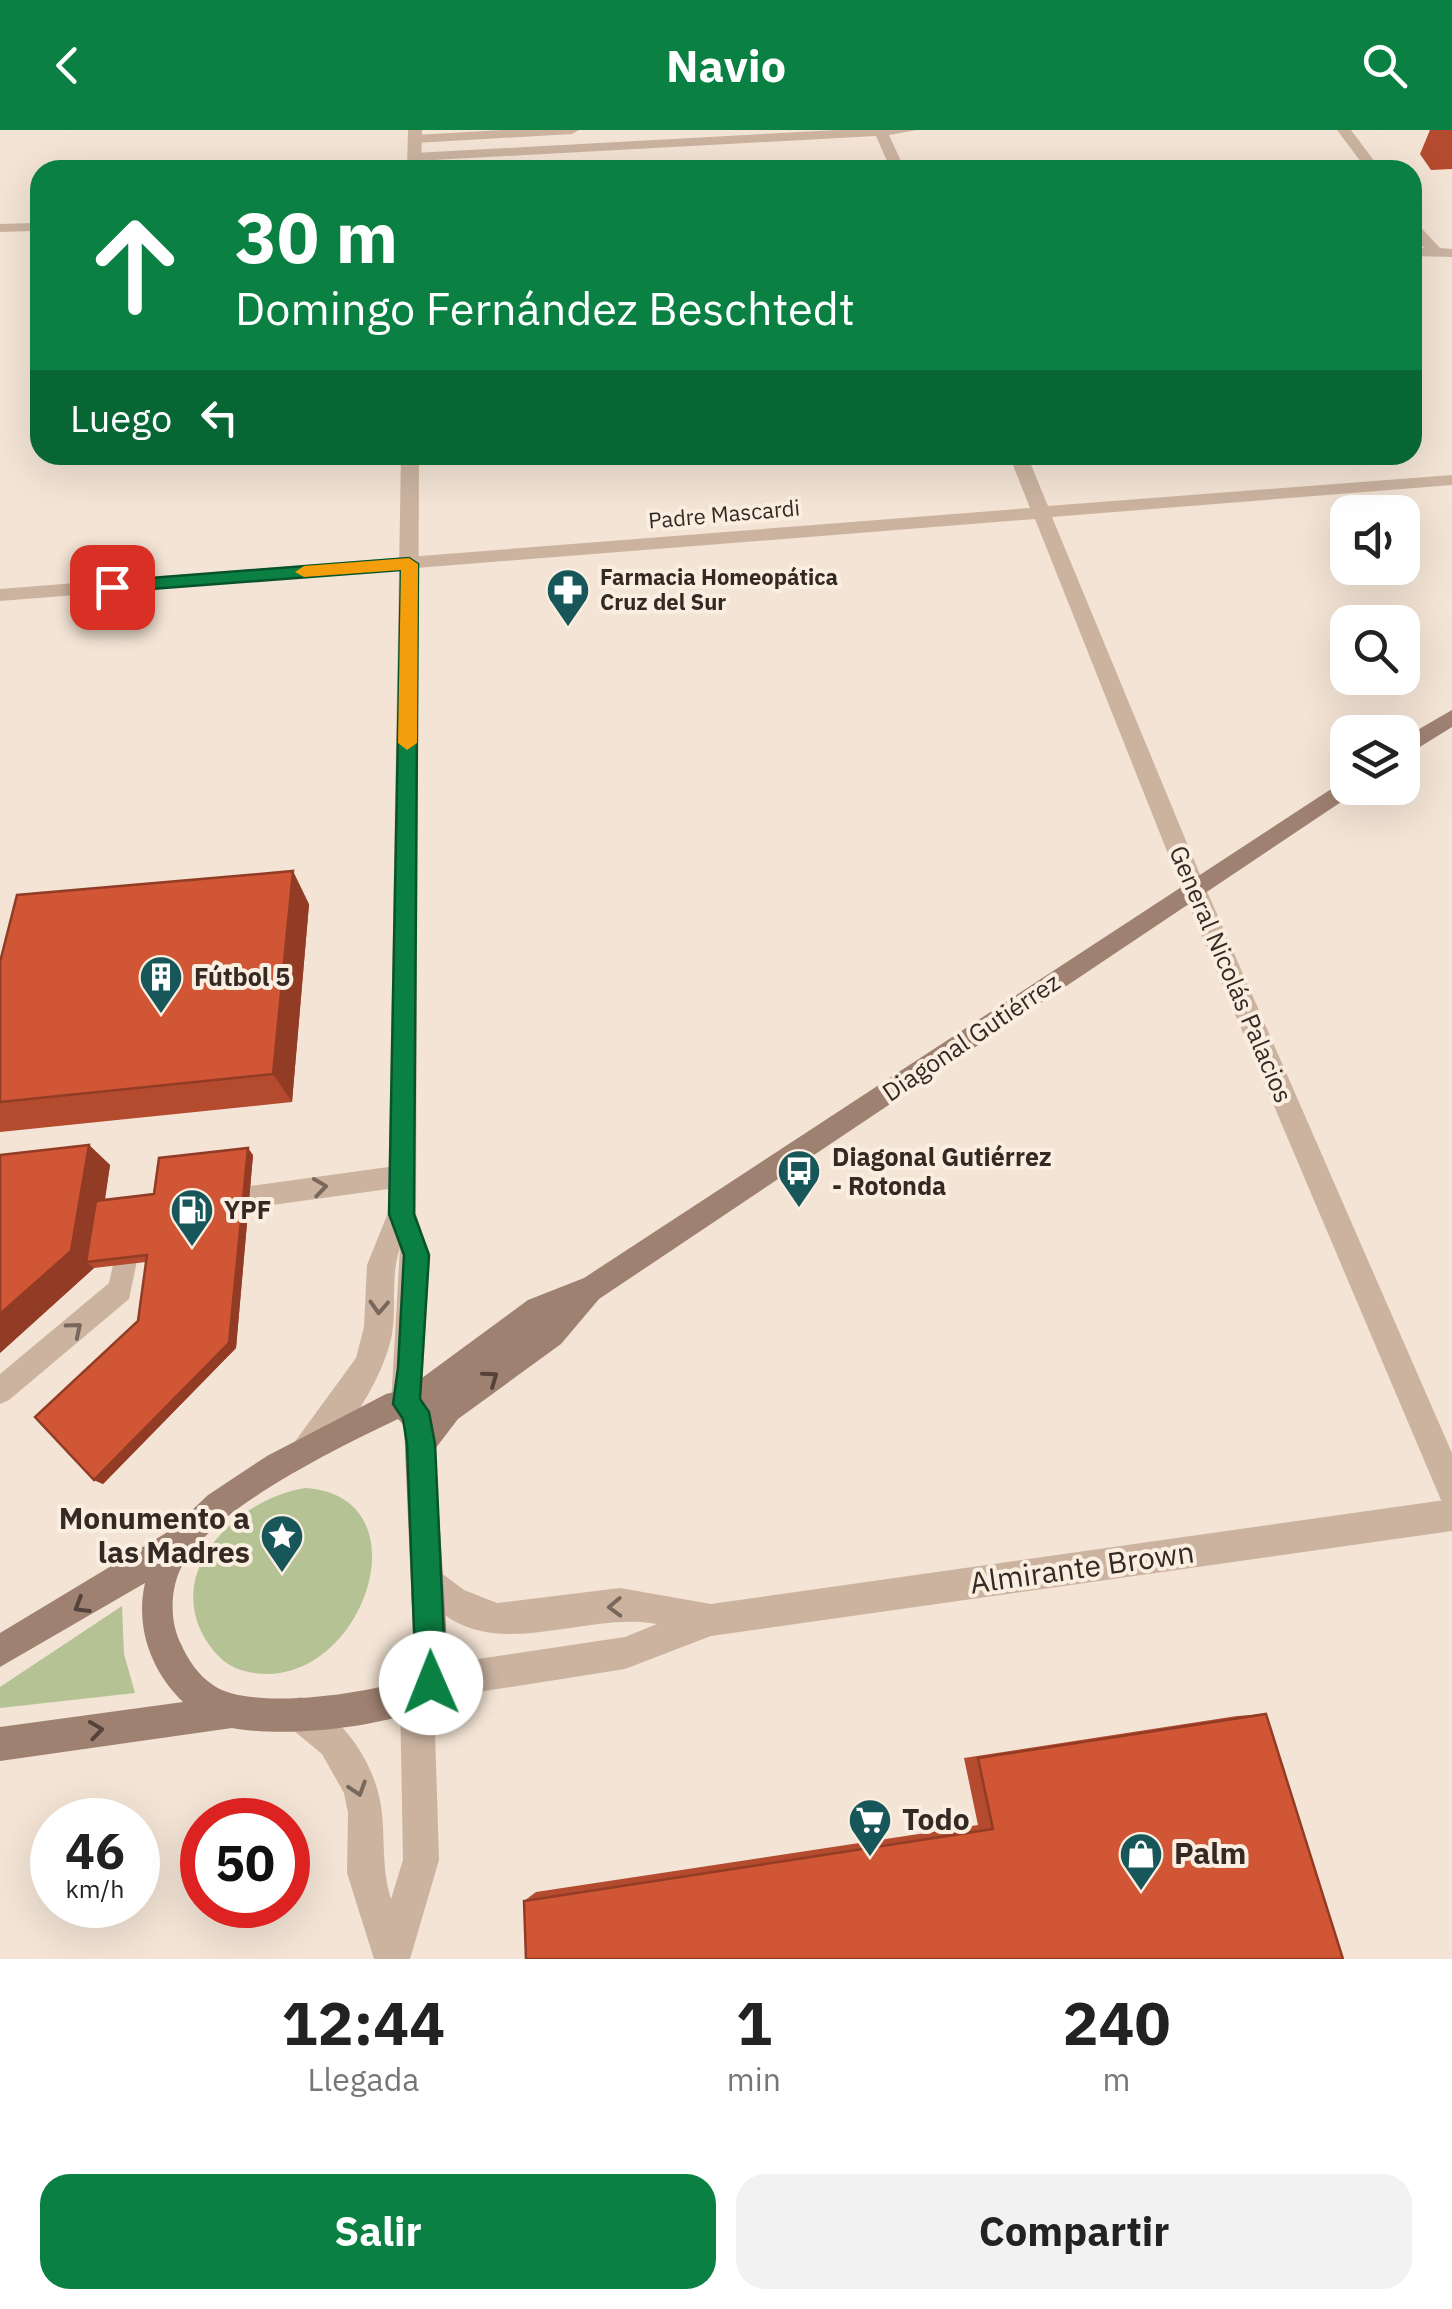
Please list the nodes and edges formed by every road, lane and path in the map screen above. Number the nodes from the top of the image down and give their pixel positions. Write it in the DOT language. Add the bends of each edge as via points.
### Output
graph roads {
  1 [pos="572,130"];
  2 [pos="910,130"];
  3 [pos="1344,130"];
  4 [pos="881,132"];
  5 [pos="415,134"];
  6 [pos="414,160"];
  7 [pos="459,160"];
  8 [pos="894,160"];
  9 [pos="1366,160"];
  10 [pos="30,227"];
  11 [pos="0,228"];
  12 [pos="1422,232"];
  13 [pos="1444,253"];
  14 [pos="410,465"];
  15 [pos="1022,465"];
  16 [pos="1452,480"];
  17 [pos="1042,510"];
  18 [pos="409,564"];
  19 [pos="0,595"];
  20 [pos="1452,717"];
  21 [pos="1420,738"];
  22 [pos="1330,798"];
  23 [pos="1194,888"];
  24 [pos="402,1176"];
  25 [pos="190,1206"];
  26 [pos="134,1214"];
  27 [pos="402,1214"];
  28 [pos="594,1288"];
  29 [pos="0,1391"];
  30 [pos="408,1405"];
  31 [pos="421,1444"];
  32 [pos="302,1451"];
  33 [pos="1452,1490"];
  34 [pos="1452,1515"];
  35 [pos="191,1532"];
  36 [pos="428,1579"];
  37 [pos="712,1620"];
  38 [pos="0,1651"];
  39 [pos="424,1689"];
  40 [pos="227,1713"];
  41 [pos="300,1714"];
  42 [pos="0,1744"];
  43 [pos="392,1958"];
  1 -- 5 [label="street"];
  2 -- 4 [label="street"];
  3 -- 9 [label="street"];
  4 -- 7 [label="street"];
  4 -- 8 [label="street"];
  5 -- 6 [label="street"];
  10 -- 11 [label="street"];
  12 -- 13 [label="street"];
  14 -- 18 [label="street"];
  15 -- 17 [label="street, General Nicolás Palacios"];
  16 -- 17 [label="street, Padre Mascardi"];
  17 -- 18 [label="street, Padre Mascardi"];
  17 -- 23 [label="street, General Nicolás Palacios"];
  18 -- 19 [label="street, Padre Mascardi"];
  18 -- 24 [label="street"];
  20 -- 21 [label="main road"];
  22 -- 23 [label="main road, Diagonal Gutiérrez"];
  23 -- 28 [label="main road, Diagonal Gutiérrez"];
  23 -- 33 [label="street, General Nicolás Palacios"];
  25 -- 24 [label="lane, one-way"];
  24 -- 27 [label="street"];
  29 -- 26 [label="lane, one-way" via="120,1290"];
  27 -- 30 [label="street" via="416,1255"];
  27 -- 32 [label="street, one-way" via="381,1263 371,1356 360,1382"];
  28 -- 30 [label="main road, Diagonal Gutiérrez" via="538,1310"];
  31 -- 28 [label="main road, Diagonal Gutiérrez, one-way" via="448,1409 551,1334"];
  30 -- 31 [label="main road" via="416,1412"];
  30 -- 32 [label="main road, Diagonal Gutiérrez" via="396,1404"];
  31 -- 36 [label="main road"];
  32 -- 35 [label="main road, Diagonal Gutiérrez"];
  34 -- 37 [label="street, Almirante Brown"];
  35 -- 38 [label="main road, one-way"];
  35 -- 40 [label="main road" via="173,1550 164,1574 158,1630 166,1657 185,1683"];
  37 -- 36 [label="street, Almirante Brown, one-way" via="621,1604 504,1621 478,1618 458,1609"];
  36 -- 39 [label="main road"];
  37 -- 39 [label="street, Almirante Brown" via="625,1653"];
  39 -- 41 [label="main road"];
  39 -- 43 [label="street" via="421,1860"];
  40 -- 41 [label="main road"];
  42 -- 40 [label="main road, one-way"];
  41 -- 43 [label="street, one-way" via="334,1742 360,1788 364,1873"];
}
